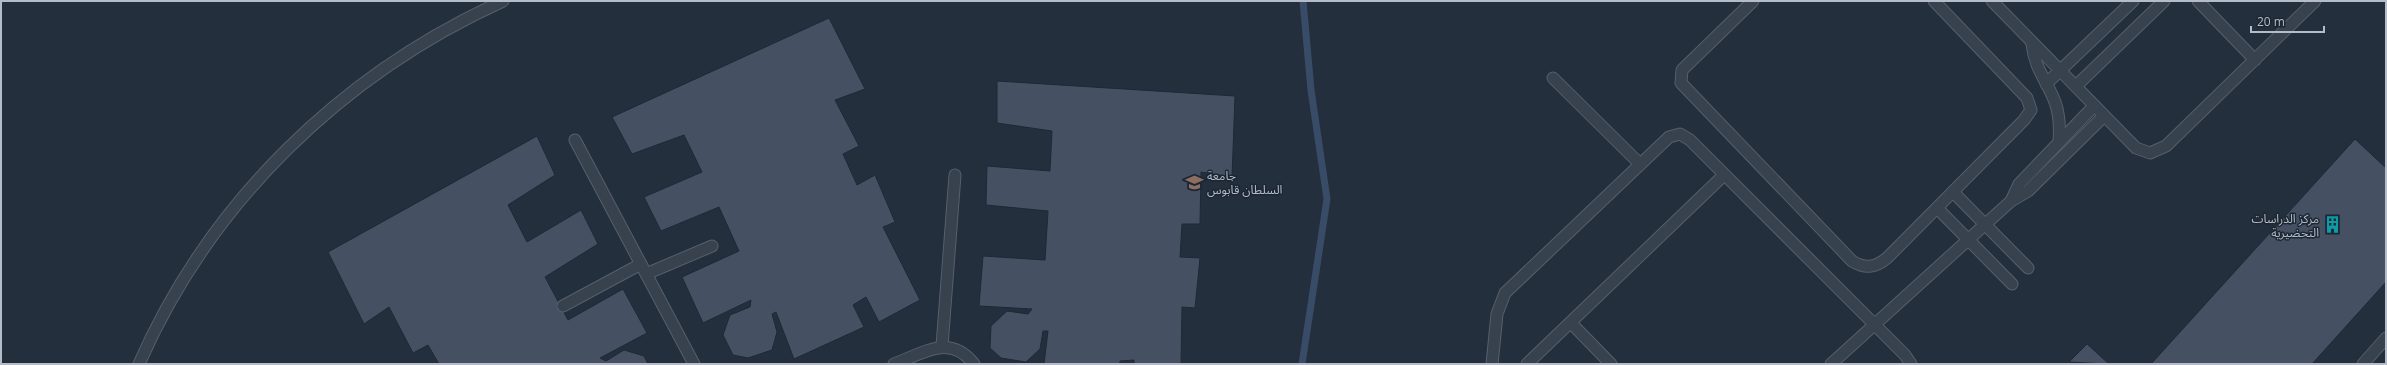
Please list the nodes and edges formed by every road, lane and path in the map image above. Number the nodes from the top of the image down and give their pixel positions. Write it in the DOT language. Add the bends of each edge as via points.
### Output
graph roads {
  1 [pos="503,1"];
  2 [pos="1753,1"];
  3 [pos="1934,1"];
  4 [pos="1992,1"];
  5 [pos="2133,1"];
  6 [pos="2164,1"];
  7 [pos="2198,1"];
  8 [pos="2315,1"];
  9 [pos="2032,44"];
  10 [pos="2255,60"];
  11 [pos="2060,71"];
  12 [pos="1553,78"];
  13 [pos="2046,84"];
  14 [pos="2076,86"];
  15 [pos="2094,106"];
  16 [pos="2104,116"];
  17 [pos="575,140"];
  18 [pos="2059,142"];
  19 [pos="1640,164"];
  20 [pos="955,175"];
  21 [pos="1724,175"];
  22 [pos="1953,192"];
  23 [pos="2011,201"];
  24 [pos="1937,208"];
  25 [pos="1985,225"];
  26 [pos="1969,240"];
  27 [pos="712,246"];
  28 [pos="641,264"];
  29 [pos="2028,268"];
  30 [pos="646,274"];
  31 [pos="2012,284"];
  32 [pos="563,306"];
  33 [pos="1572,323"];
  34 [pos="1874,325"];
  35 [pos="2386,338"];
  36 [pos="942,346"];
  37 [pos="139,364"];
  38 [pos="694,364"];
  39 [pos="894,364"];
  40 [pos="974,364"];
  41 [pos="1492,364"];
  42 [pos="1527,364"];
  43 [pos="1610,364"];
  44 [pos="1831,364"];
  45 [pos="1911,364"];
  46 [pos="2363,364"];
  1 -- 37 [label="lane" via="472,15 399,58 340,100 285,150 236,203 192,263 156,326"];
  2 -- 24 [label="lane" via="1682,70 1680,77 1684,90 1846,256 1860,266 1879,265"];
  3 -- 22 [label="lane" via="2030,103 2029,116"];
  4 -- 9 [label="lane"];
  5 -- 11 [label="lane"];
  6 -- 14 [label="lane"];
  7 -- 10 [label="lane"];
  8 -- 10 [label="lane"];
  9 -- 11 [label="lane"];
  9 -- 13 [label="lane" via="2034,58"];
  10 -- 16 [label="lane" via="2158,151 2142,152"];
  11 -- 13 [label="lane"];
  11 -- 14 [label="lane"];
  12 -- 19 [label="lane"];
  13 -- 18 [label="lane" via="2059,117"];
  14 -- 15 [label="lane"];
  15 -- 16 [label="lane"];
  15 -- 18 [label="lane"];
  16 -- 23 [label="lane" via="2028,191"];
  17 -- 28 [label="lane"];
  18 -- 23 [label="lane" via="2019,184"];
  19 -- 21 [label="lane" via="1669,137 1680,134 1686,136"];
  19 -- 41 [label="lane" via="1505,293 1497,314"];
  20 -- 36 [label="lane"];
  21 -- 33 [label="lane"];
  21 -- 34 [label="lane"];
  22 -- 24 [label="lane"];
  22 -- 25 [label="lane"];
  23 -- 25 [label="lane"];
  24 -- 26 [label="lane"];
  25 -- 26 [label="lane"];
  25 -- 29 [label="lane"];
  26 -- 31 [label="lane"];
  26 -- 34 [label="lane"];
  27 -- 30 [label="lane"];
  28 -- 30 [label="lane"];
  28 -- 32 [label="lane"];
  30 -- 38 [label="lane"];
  33 -- 42 [label="lane"];
  33 -- 43 [label="lane"];
  34 -- 44 [label="lane"];
  34 -- 45 [label="lane"];
  35 -- 46 [label="lane"];
  36 -- 39 [label="lane"];
  36 -- 40 [label="lane" via="956,348 967,354"];
}
